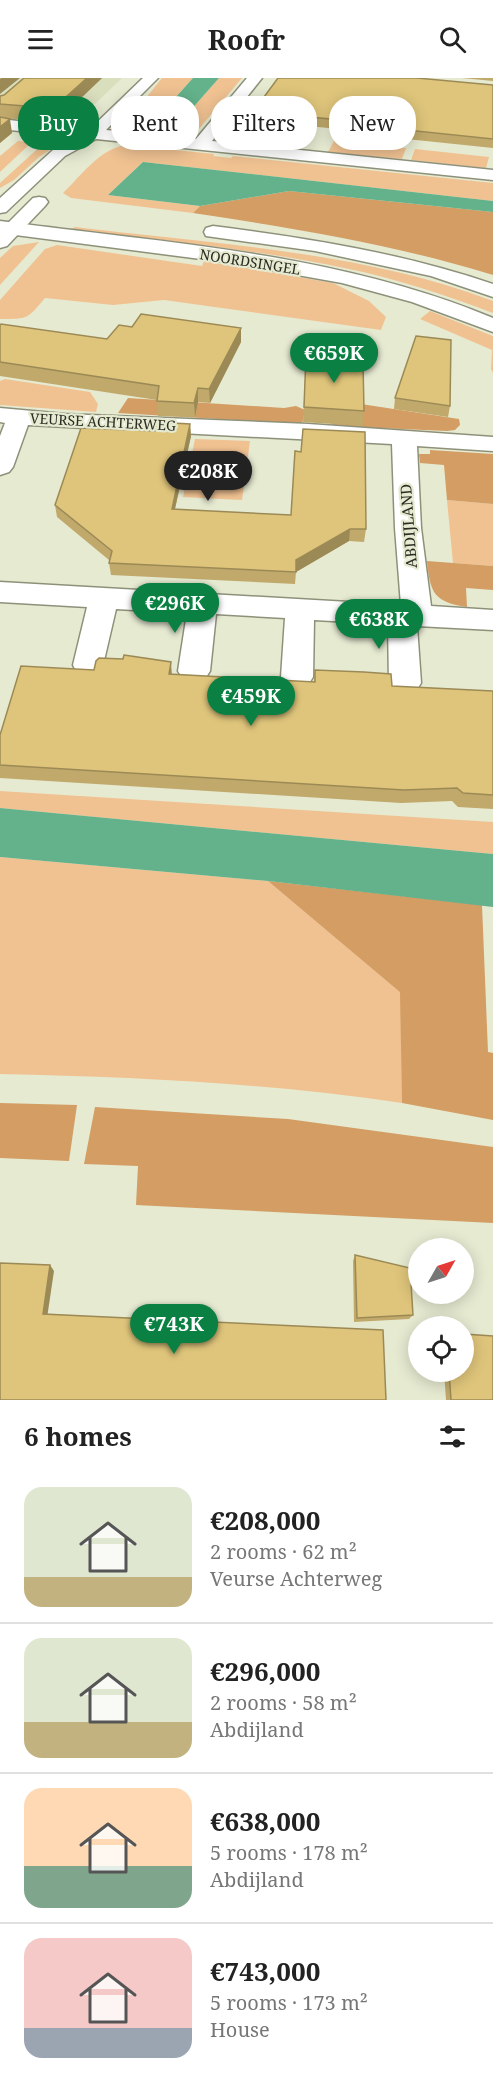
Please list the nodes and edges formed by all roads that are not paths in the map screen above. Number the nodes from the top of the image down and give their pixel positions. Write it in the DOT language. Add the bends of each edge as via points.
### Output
graph roads {
  1 [pos="151,78"];
  2 [pos="255,78"];
  3 [pos="0,124"];
  4 [pos="18,126"];
  5 [pos="99,128"];
  6 [pos="99,135"];
  7 [pos="200,145"];
  8 [pos="64,150"];
  9 [pos="88,150"];
  10 [pos="79,162"];
  11 [pos="493,175"];
  12 [pos="47,194"];
  13 [pos="1,206"];
  14 [pos="32,209"];
  15 [pos="55,212"];
  16 [pos="196,230"];
  17 [pos="4,233"];
  18 [pos="493,291"];
  19 [pos="493,326"];
  20 [pos="10,417"];
  21 [pos="404,437"];
  22 [pos="493,444"];
  23 [pos="0,467"];
  24 [pos="0,592"];
  25 [pos="104,598"];
  26 [pos="203,604"];
  27 [pos="300,610"];
  28 [pos="410,615"];
  29 [pos="493,620"];
  30 [pos="88,665"];
  31 [pos="194,671"];
  32 [pos="297,677"];
  33 [pos="405,683"];
  1 -- 5 [label="street"];
  2 -- 7 [label="street"];
  3 -- 4 [label="street"];
  6 -- 7 [label="street"];
  7 -- 11 [label="street"];
  8 -- 13 [label="street"];
  9 -- 10 [label="street"];
  12 -- 14 [label="street"];
  13 -- 14 [label="street"];
  14 -- 15 [label="street"];
  14 -- 17 [label="street"];
  16 -- 18 [label="street, NOORDSINGEL" via="315,245 436,271"];
  17 -- 19 [label="street, NOORDSINGEL" via="267,262 366,283"];
  20 -- 21 [label="street, VEURSE ACHTERWEG"];
  20 -- 23 [label="street"];
  21 -- 22 [label="street, VEURSE ACHTERWEG"];
  21 -- 28 [label="street, ABDIJLAND"];
  24 -- 25 [label="street"];
  25 -- 26 [label="street"];
  25 -- 30 [label="street"];
  26 -- 27 [label="street"];
  26 -- 31 [label="street"];
  27 -- 28 [label="street"];
  27 -- 32 [label="street"];
  28 -- 29 [label="street"];
  28 -- 33 [label="street, ABDIJLAND"];
}
